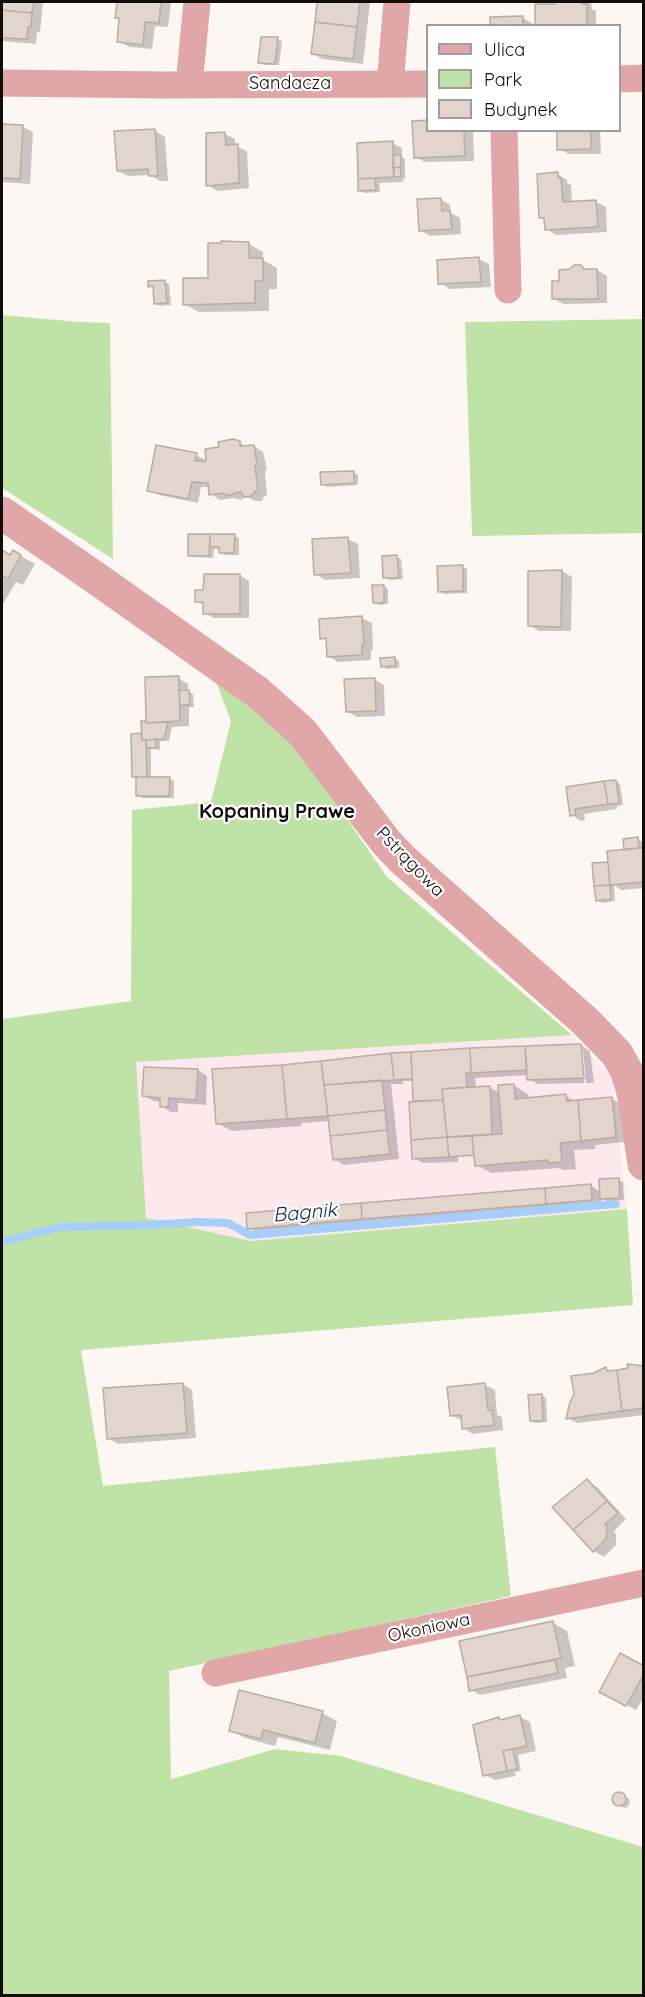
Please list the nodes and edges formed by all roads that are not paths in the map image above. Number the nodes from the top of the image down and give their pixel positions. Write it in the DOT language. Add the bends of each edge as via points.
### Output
graph roads {
  1 [pos="197,2"];
  2 [pos="397,2"];
  3 [pos="644,78"];
  4 [pos="621,79"];
  5 [pos="2,83"];
  6 [pos="390,84"];
  7 [pos="426,84"];
  8 [pos="189,85"];
  9 [pos="504,132"];
  10 [pos="508,290"];
  11 [pos="2,513"];
  12 [pos="644,1164"];
  13 [pos="644,1583"];
  14 [pos="215,1673"];
  1 -- 8 [label="street"];
  2 -- 6 [label="street"];
  3 -- 4 [label="street"];
  5 -- 8 [label="street, Sandacza"];
  6 -- 7 [label="street, Sandacza"];
  6 -- 8 [label="street, Sandacza"];
  9 -- 10 [label="street"];
  11 -- 12 [label="street, Pstrągowa" via="257,692 302,732 402,859 617,1054 633,1092"];
  13 -- 14 [label="street, Okoniowa"];
}
